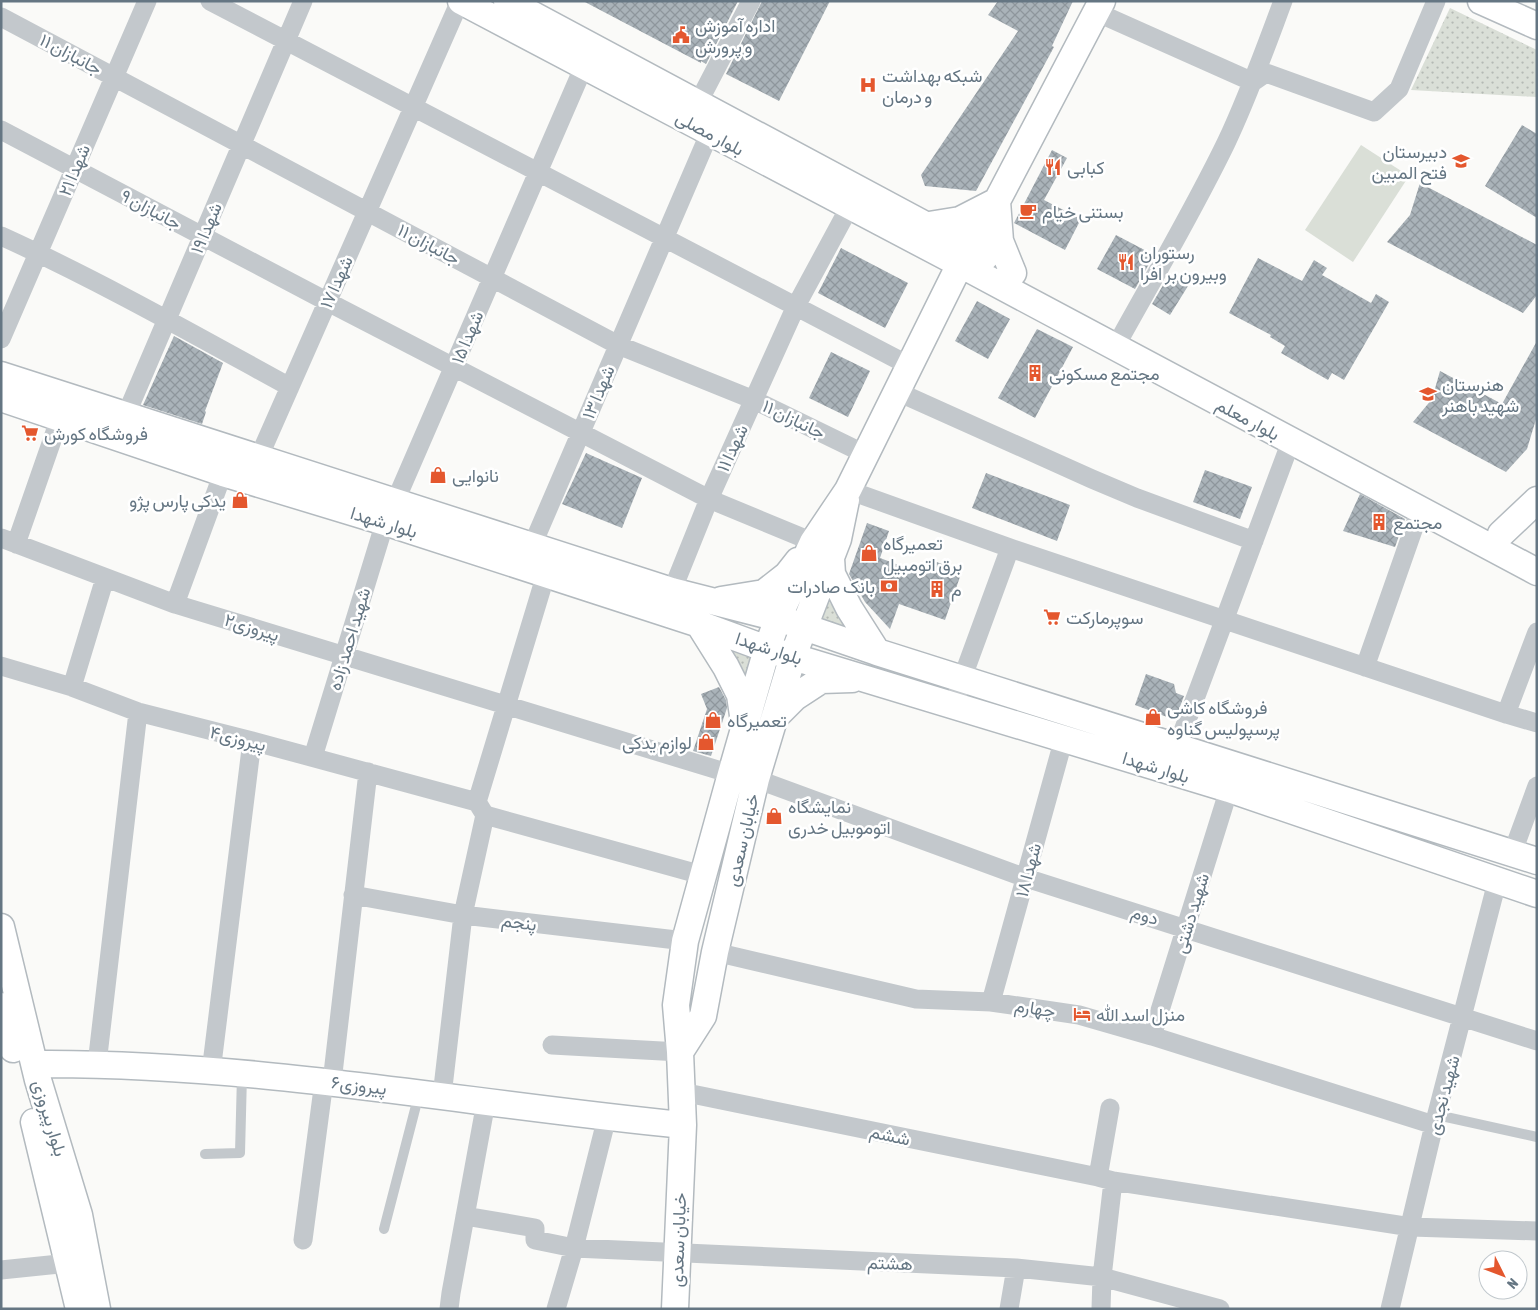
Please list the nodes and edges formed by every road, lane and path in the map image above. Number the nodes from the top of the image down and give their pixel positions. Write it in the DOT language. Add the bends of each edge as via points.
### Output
graph roads {
  1 [pos="147,1"];
  2 [pos="210,1"];
  3 [pos="303,1"];
  4 [pos="460,1"];
  5 [pos="751,1"];
  6 [pos="1283,1"];
  7 [pos="1436,1"];
  8 [pos="1481,1"];
  9 [pos="502,7"];
  10 [pos="1099,7"];
  11 [pos="1,17"];
  12 [pos="1537,26"];
  13 [pos="287,41"];
  14 [pos="584,66"];
  15 [pos="114,77"];
  16 [pos="1253,82"];
  17 [pos="698,103"];
  18 [pos="414,108"];
  19 [pos="1,130"];
  20 [pos="710,132"];
  21 [pos="242,144"];
  22 [pos="75,169"];
  23 [pos="539,172"];
  24 [pos="997,201"];
  25 [pos="850,206"];
  26 [pos="368,211"];
  27 [pos="925,234"];
  28 [pos="1,236"];
  29 [pos="202,236"];
  30 [pos="665,238"];
  31 [pos="39,253"];
  32 [pos="966,256"];
  33 [pos="492,278"];
  34 [pos="1008,280"];
  35 [pos="328,302"];
  36 [pos="940,305"];
  37 [pos="796,306"];
  38 [pos="167,320"];
  39 [pos="1122,335"];
  40 [pos="1,339"];
  41 [pos="618,345"];
  42 [pos="910,366"];
  43 [pos="454,367"];
  44 [pos="1,375"];
  45 [pos="290,387"];
  46 [pos="898,392"];
  47 [pos="1,398"];
  48 [pos="754,400"];
  49 [pos="64,407"];
  50 [pos="126,415"];
  51 [pos="581,433"];
  52 [pos="1291,442"];
  53 [pos="866,454"];
  54 [pos="259,458"];
  55 [pos="222,473"];
  56 [pos="848,490"];
  57 [pos="709,499"];
  58 [pos="1537,500"];
  59 [pos="1420,510"];
  60 [pos="390,512"];
  61 [pos="1501,534"];
  62 [pos="9,541"];
  63 [pos="1254,541"];
  64 [pos="532,546"];
  65 [pos="1010,548"];
  66 [pos="822,550"];
  67 [pos="1537,552"];
  68 [pos="1537,572"];
  69 [pos="546,574"];
  70 [pos="105,578"];
  71 [pos="672,590"];
  72 [pos="711,601"];
  73 [pos="175,604"];
  74 [pos="778,618"];
  75 [pos="1225,620"];
  76 [pos="699,624"];
  77 [pos="804,627"];
  78 [pos="1537,632"];
  79 [pos="767,649"];
  80 [pos="878,652"];
  81 [pos="344,655"];
  82 [pos="793,656"];
  83 [pos="1,666"];
  84 [pos="1365,667"];
  85 [pos="863,678"];
  86 [pos="962,679"];
  87 [pos="72,687"];
  88 [pos="506,704"];
  89 [pos="954,706"];
  90 [pos="138,712"];
  91 [pos="1506,714"];
  92 [pos="776,716"];
  93 [pos="1537,723"];
  94 [pos="745,725"];
  95 [pos="1064,738"];
  96 [pos="252,741"];
  97 [pos="1177,747"];
  98 [pos="313,758"];
  99 [pos="368,772"];
  100 [pos="731,774"];
  101 [pos="756,779"];
  102 [pos="1537,786"];
  103 [pos="1229,789"];
  104 [pos="481,809"];
  105 [pos="1512,854"];
  106 [pos="1537,862"];
  107 [pos="702,875"];
  108 [pos="1026,878"];
  109 [pos="1497,882"];
  110 [pos="1537,894"];
  111 [pos="353,895"];
  112 [pos="463,915"];
  113 [pos="1,927"];
  114 [pos="1186,928"];
  115 [pos="685,941"];
  116 [pos="715,952"];
  117 [pos="991,1002"];
  118 [pos="1,1006"];
  119 [pos="1463,1016"];
  120 [pos="1152,1036"];
  121 [pos="1537,1041"];
  122 [pos="6,1042"];
  123 [pos="552,1045"];
  124 [pos="680,1052"];
  125 [pos="35,1064"];
  126 [pos="97,1064"];
  127 [pos="211,1072"];
  128 [pos="242,1074"];
  129 [pos="328,1082"];
  130 [pos="682,1092"];
  131 [pos="431,1094"];
  132 [pos="486,1102"];
  133 [pos="1110,1108"];
  134 [pos="606,1117"];
  135 [pos="1436,1120"];
  136 [pos="683,1124"];
  137 [pos="1537,1137"];
  138 [pos="205,1154"];
  139 [pos="1105,1179"];
  140 [pos="465,1216"];
  141 [pos="68,1217"];
  142 [pos="1410,1226"];
  143 [pos="384,1229"];
  144 [pos="1537,1230"];
  145 [pos="303,1240"];
  146 [pos="574,1248"];
  147 [pos="678,1254"];
  148 [pos="69,1263"];
  149 [pos="1016,1268"];
  150 [pos="1,1270"];
  151 [pos="1102,1277"];
  152 [pos="79,1309"];
  153 [pos="97,1309"];
  154 [pos="449,1309"];
  155 [pos="556,1309"];
  156 [pos="675,1309"];
  157 [pos="1009,1309"];
  158 [pos="1101,1309"];
  159 [pos="1220,1309"];
  160 [pos="1390,1309"];
  1 -- 15 [label="street, شهدا ۲۱"];
  2 -- 13 [label="street"];
  3 -- 13 [label="street, شهدا ۱۹"];
  4 -- 9 [label="main road, بلوار مصلی"];
  4 -- 18 [label="street, شهدا ۱۷"];
  5 -- 17 [label="street"];
  6 -- 16 [label="street"];
  7 -- 16 [label="street" via="1398,89 1374,112 1266,73"];
  8 -- 12 [label="main road"];
  9 -- 14 [label="main road, بلوار مصلی"];
  9 -- 17 [label="main road, بلوار مصلی"];
  10 -- 16 [label="street"];
  10 -- 24 [label="main road"];
  11 -- 15 [label="street, جانبازان ۱۱"];
  13 -- 18 [label="street"];
  13 -- 21 [label="street, شهدا ۱۹"];
  14 -- 20 [label="main road, بلوار مصلی"];
  14 -- 23 [label="street, شهدا ۱۵"];
  15 -- 21 [label="street, جانبازان ۱۱"];
  15 -- 22 [label="street, شهدا ۲۱"];
  16 -- 39 [label="street" via="1226,144"];
  17 -- 27 [label="main road, بلوار مصلی"];
  18 -- 23 [label="street"];
  18 -- 26 [label="street, شهدا ۱۷"];
  19 -- 22 [label="street, جانبازان ۹"];
  20 -- 25 [label="main road, بلوار مصلی"];
  20 -- 30 [label="street, شهدا ۱۳"];
  21 -- 26 [label="street, جانبازان ۱۱"];
  21 -- 29 [label="street, شهدا ۱۹"];
  22 -- 29 [label="street, جانبازان ۹"];
  22 -- 31 [label="street, شهدا ۲۱"];
  23 -- 30 [label="street"];
  23 -- 33 [label="street, شهدا ۱۵"];
  24 -- 27 [label="main road"];
  24 -- 32 [label="main road"];
  24 -- 34 [label="main road" via="1000,241"];
  25 -- 27 [label="main road, بلوار مصلی"];
  25 -- 37 [label="street, شهدا ۱۱"];
  26 -- 33 [label="street, جانبازان ۱۱"];
  26 -- 35 [label="street, شهدا ۱۷"];
  27 -- 32 [label="main road, بلوار مصلی"];
  27 -- 36 [label="main road" via="938,267"];
  28 -- 31 [label="street"];
  29 -- 35 [label="street, جانبازان ۹"];
  29 -- 38 [label="street, شهدا ۱۹"];
  30 -- 37 [label="street"];
  30 -- 41 [label="street, شهدا ۱۳"];
  31 -- 38 [label="street"];
  31 -- 40 [label="street, شهدا ۲۱"];
  32 -- 34 [label="main road, بلوار معلم"];
  32 -- 36 [label="main road"];
  33 -- 41 [label="street, جانبازان ۱۱"];
  33 -- 43 [label="street, شهدا ۱۵"];
  34 -- 36 [label="main road" via="965,290"];
  34 -- 39 [label="main road, بلوار معلم"];
  34 -- 52 [label="main road, بلوار معلم"];
  35 -- 43 [label="street, جانبازان ۹"];
  35 -- 45 [label="street, شهدا ۱۷"];
  36 -- 42 [label="main road"];
  37 -- 42 [label="street"];
  37 -- 48 [label="street, شهدا ۱۱"];
  38 -- 45 [label="street"];
  38 -- 50 [label="street, شهدا ۱۹"];
  39 -- 61 [label="main road, بلوار معلم"];
  41 -- 48 [label="street, جانبازان ۱۱"];
  41 -- 51 [label="street, شهدا ۱۳"];
  42 -- 46 [label="main road"];
  43 -- 51 [label="street, جانبازان ۹"];
  43 -- 60 [label="street, شهدا ۱۵"];
  44 -- 49 [label="main road, بلوار شهدا"];
  45 -- 54 [label="street, شهدا ۱۷"];
  46 -- 53 [label="main road"];
  46 -- 63 [label="street" via="1136,498"];
  47 -- 49 [label="main road, بلوار شهدا"];
  48 -- 53 [label="street, جانبازان ۱۱"];
  48 -- 57 [label="street, شهدا ۱۱"];
  49 -- 50 [label="main road, بلوار شهدا"];
  49 -- 55 [label="main road, بلوار شهدا"];
  49 -- 62 [label="street"];
  50 -- 54 [label="main road, بلوار شهدا"];
  51 -- 57 [label="street, جانبازان ۹"];
  51 -- 64 [label="street, شهدا ۱۳"];
  52 -- 59 [label="main road, بلوار معلم"];
  52 -- 63 [label="street"];
  53 -- 56 [label="main road"];
  54 -- 60 [label="main road, بلوار شهدا"];
  55 -- 60 [label="main road, بلوار شهدا"];
  55 -- 73 [label="street"];
  56 -- 65 [label="street"];
  56 -- 66 [label="main road" via="838,539"];
  57 -- 66 [label="street, جانبازان ۹"];
  57 -- 71 [label="street, شهدا ۱۱"];
  58 -- 61 [label="main road"];
  59 -- 68 [label="main road, بلوار معلم"];
  59 -- 84 [label="street"];
  60 -- 64 [label="main road, بلوار شهدا"];
  60 -- 69 [label="main road, بلوار شهدا"];
  60 -- 81 [label="street, شهید احمد زاده"];
  61 -- 67 [label="main road, بلوار معلم"];
  62 -- 70 [label="street, پیروزی۲"];
  63 -- 75 [label="street"];
  64 -- 71 [label="main road, بلوار شهدا"];
  65 -- 75 [label="street"];
  65 -- 86 [label="street"];
  66 -- 72 [label="main road" via="764,593"];
  66 -- 74 [label="main road, خیابان سعدی"];
  66 -- 77 [label="main road, خیابان سعدی"];
  66 -- 80 [label="main road" via="849,608"];
  69 -- 76 [label="main road, بلوار شهدا"];
  69 -- 88 [label="street"];
  70 -- 73 [label="street, پیروزی۲"];
  70 -- 87 [label="street"];
  71 -- 72 [label="main road, بلوار شهدا"];
  72 -- 74 [label="main road, بلوار شهدا"];
  73 -- 81 [label="street, پیروزی۲"];
  74 -- 77 [label="main road, بلوار شهدا"];
  74 -- 79 [label="main road, خیابان سعدی"];
  75 -- 84 [label="street"];
  75 -- 97 [label="street"];
  76 -- 79 [label="main road, بلوار شهدا"];
  76 -- 94 [label="main road" via="740,695"];
  77 -- 80 [label="main road, بلوار شهدا"];
  77 -- 82 [label="main road, خیابان سعدی"];
  78 -- 91 [label="street"];
  79 -- 82 [label="main road, بلوار شهدا"];
  79 -- 94 [label="main road, خیابان سعدی"];
  80 -- 86 [label="main road, بلوار شهدا"];
  81 -- 88 [label="street, پیروزی۲"];
  81 -- 98 [label="street, شهید احمد زاده"];
  82 -- 85 [label="main road, بلوار شهدا"];
  82 -- 92 [label="main road, خیابان سعدی"];
  83 -- 87 [label="street, پیروزی۴"];
  84 -- 91 [label="street"];
  85 -- 89 [label="main road, بلوار شهدا"];
  85 -- 92 [label="main road" via="822,680 795,697"];
  86 -- 89 [label="street"];
  86 -- 97 [label="main road, بلوار شهدا"];
  87 -- 90 [label="street, پیروزی۴"];
  88 -- 100 [label="street, پیروزی۲"];
  88 -- 104 [label="street"];
  89 -- 95 [label="main road, بلوار شهدا"];
  90 -- 96 [label="street, پیروزی۴"];
  90 -- 126 [label="street"];
  91 -- 93 [label="street"];
  92 -- 101 [label="main road, خیابان سعدی"];
  94 -- 100 [label="main road, خیابان سعدی"];
  95 -- 103 [label="main road, بلوار شهدا"];
  95 -- 108 [label="street, شهدا ۱۸"];
  96 -- 98 [label="street, پیروزی۴"];
  96 -- 127 [label="street"];
  97 -- 105 [label="main road, بلوار شهدا"];
  98 -- 99 [label="street, پیروزی۴"];
  99 -- 104 [label="street, پیروزی۴"];
  99 -- 111 [label="street"];
  100 -- 107 [label="main road, خیابان سعدی"];
  101 -- 108 [label="street, دوم"];
  101 -- 116 [label="main road, خیابان سعدی"];
  102 -- 105 [label="street"];
  103 -- 109 [label="main road, بلوار شهدا"];
  103 -- 114 [label="street, شهید دشتی"];
  104 -- 107 [label="street, پیروزی۴"];
  104 -- 112 [label="street"];
  105 -- 106 [label="main road, بلوار شهدا"];
  107 -- 115 [label="main road, خیابان سعدی"];
  108 -- 114 [label="street, دوم"];
  108 -- 117 [label="street, شهدا ۱۸"];
  109 -- 110 [label="main road, بلوار شهدا"];
  109 -- 119 [label="street, شهید نجدی"];
  111 -- 112 [label="street, پنجم"];
  111 -- 129 [label="street"];
  112 -- 115 [label="street, پنجم"];
  112 -- 131 [label="street"];
  113 -- 125 [label="main road, بلوار پیروزی"];
  114 -- 119 [label="street, دوم"];
  114 -- 120 [label="street, شهید دشتی"];
  115 -- 124 [label="main road, خیابان سعدی" via="676,1005"];
  116 -- 117 [label="street, چهارم" via="916,999"];
  116 -- 124 [label="main road, خیابان سعدی" via="703,1016"];
  117 -- 120 [label="street, چهارم" via="1079,1015"];
  118 -- 122 [label="main road, بلوار پیروزی"];
  119 -- 121 [label="street, دوم"];
  119 -- 135 [label="street, شهید نجدی"];
  120 -- 135 [label="street, چهارم"];
  122 -- 141 [label="main road, بلوار پیروزی"];
  123 -- 124 [label="street"];
  124 -- 130 [label="main road, خیابان سعدی"];
  125 -- 126 [label="main road, پیروزی۶"];
  125 -- 141 [label="main road, بلوار پیروزی"];
  126 -- 127 [label="main road, پیروزی۶"];
  127 -- 128 [label="main road, پیروزی۶"];
  128 -- 129 [label="main road, پیروزی۶"];
  128 -- 138 [label="lane" via="240,1153"];
  129 -- 131 [label="main road, پیروزی۶"];
  129 -- 145 [label="street"];
  130 -- 136 [label="main road, خیابان سعدی"];
  130 -- 139 [label="street, ششم"];
  131 -- 132 [label="main road, پیروزی۶"];
  131 -- 143 [label="lane"];
  132 -- 134 [label="main road, پیروزی۶"];
  132 -- 140 [label="street"];
  133 -- 139 [label="street"];
  134 -- 136 [label="main road, پیروزی۶"];
  134 -- 146 [label="street"];
  135 -- 137 [label="lane"];
  135 -- 142 [label="street, شهید نجدی"];
  136 -- 147 [label="main road, خیابان سعدی"];
  139 -- 142 [label="street, ششم"];
  139 -- 151 [label="street"];
  140 -- 146 [label="street, هشتم" via="535,1228 535,1240"];
  140 -- 154 [label="street"];
  141 -- 148 [label="main road, بلوار پیروزی"];
  141 -- 153 [label="main road, بلوار پیروزی"];
  142 -- 144 [label="street, ششم"];
  142 -- 160 [label="street, شهید نجدی"];
  146 -- 147 [label="street, هشتم"];
  146 -- 155 [label="street"];
  147 -- 149 [label="street, هشتم"];
  147 -- 156 [label="main road, خیابان سعدی"];
  148 -- 150 [label="street"];
  148 -- 152 [label="main road, بلوار پیروزی"];
  149 -- 151 [label="street, هشتم"];
  149 -- 157 [label="street"];
  151 -- 158 [label="street"];
  151 -- 159 [label="street, هشتم"];
}
